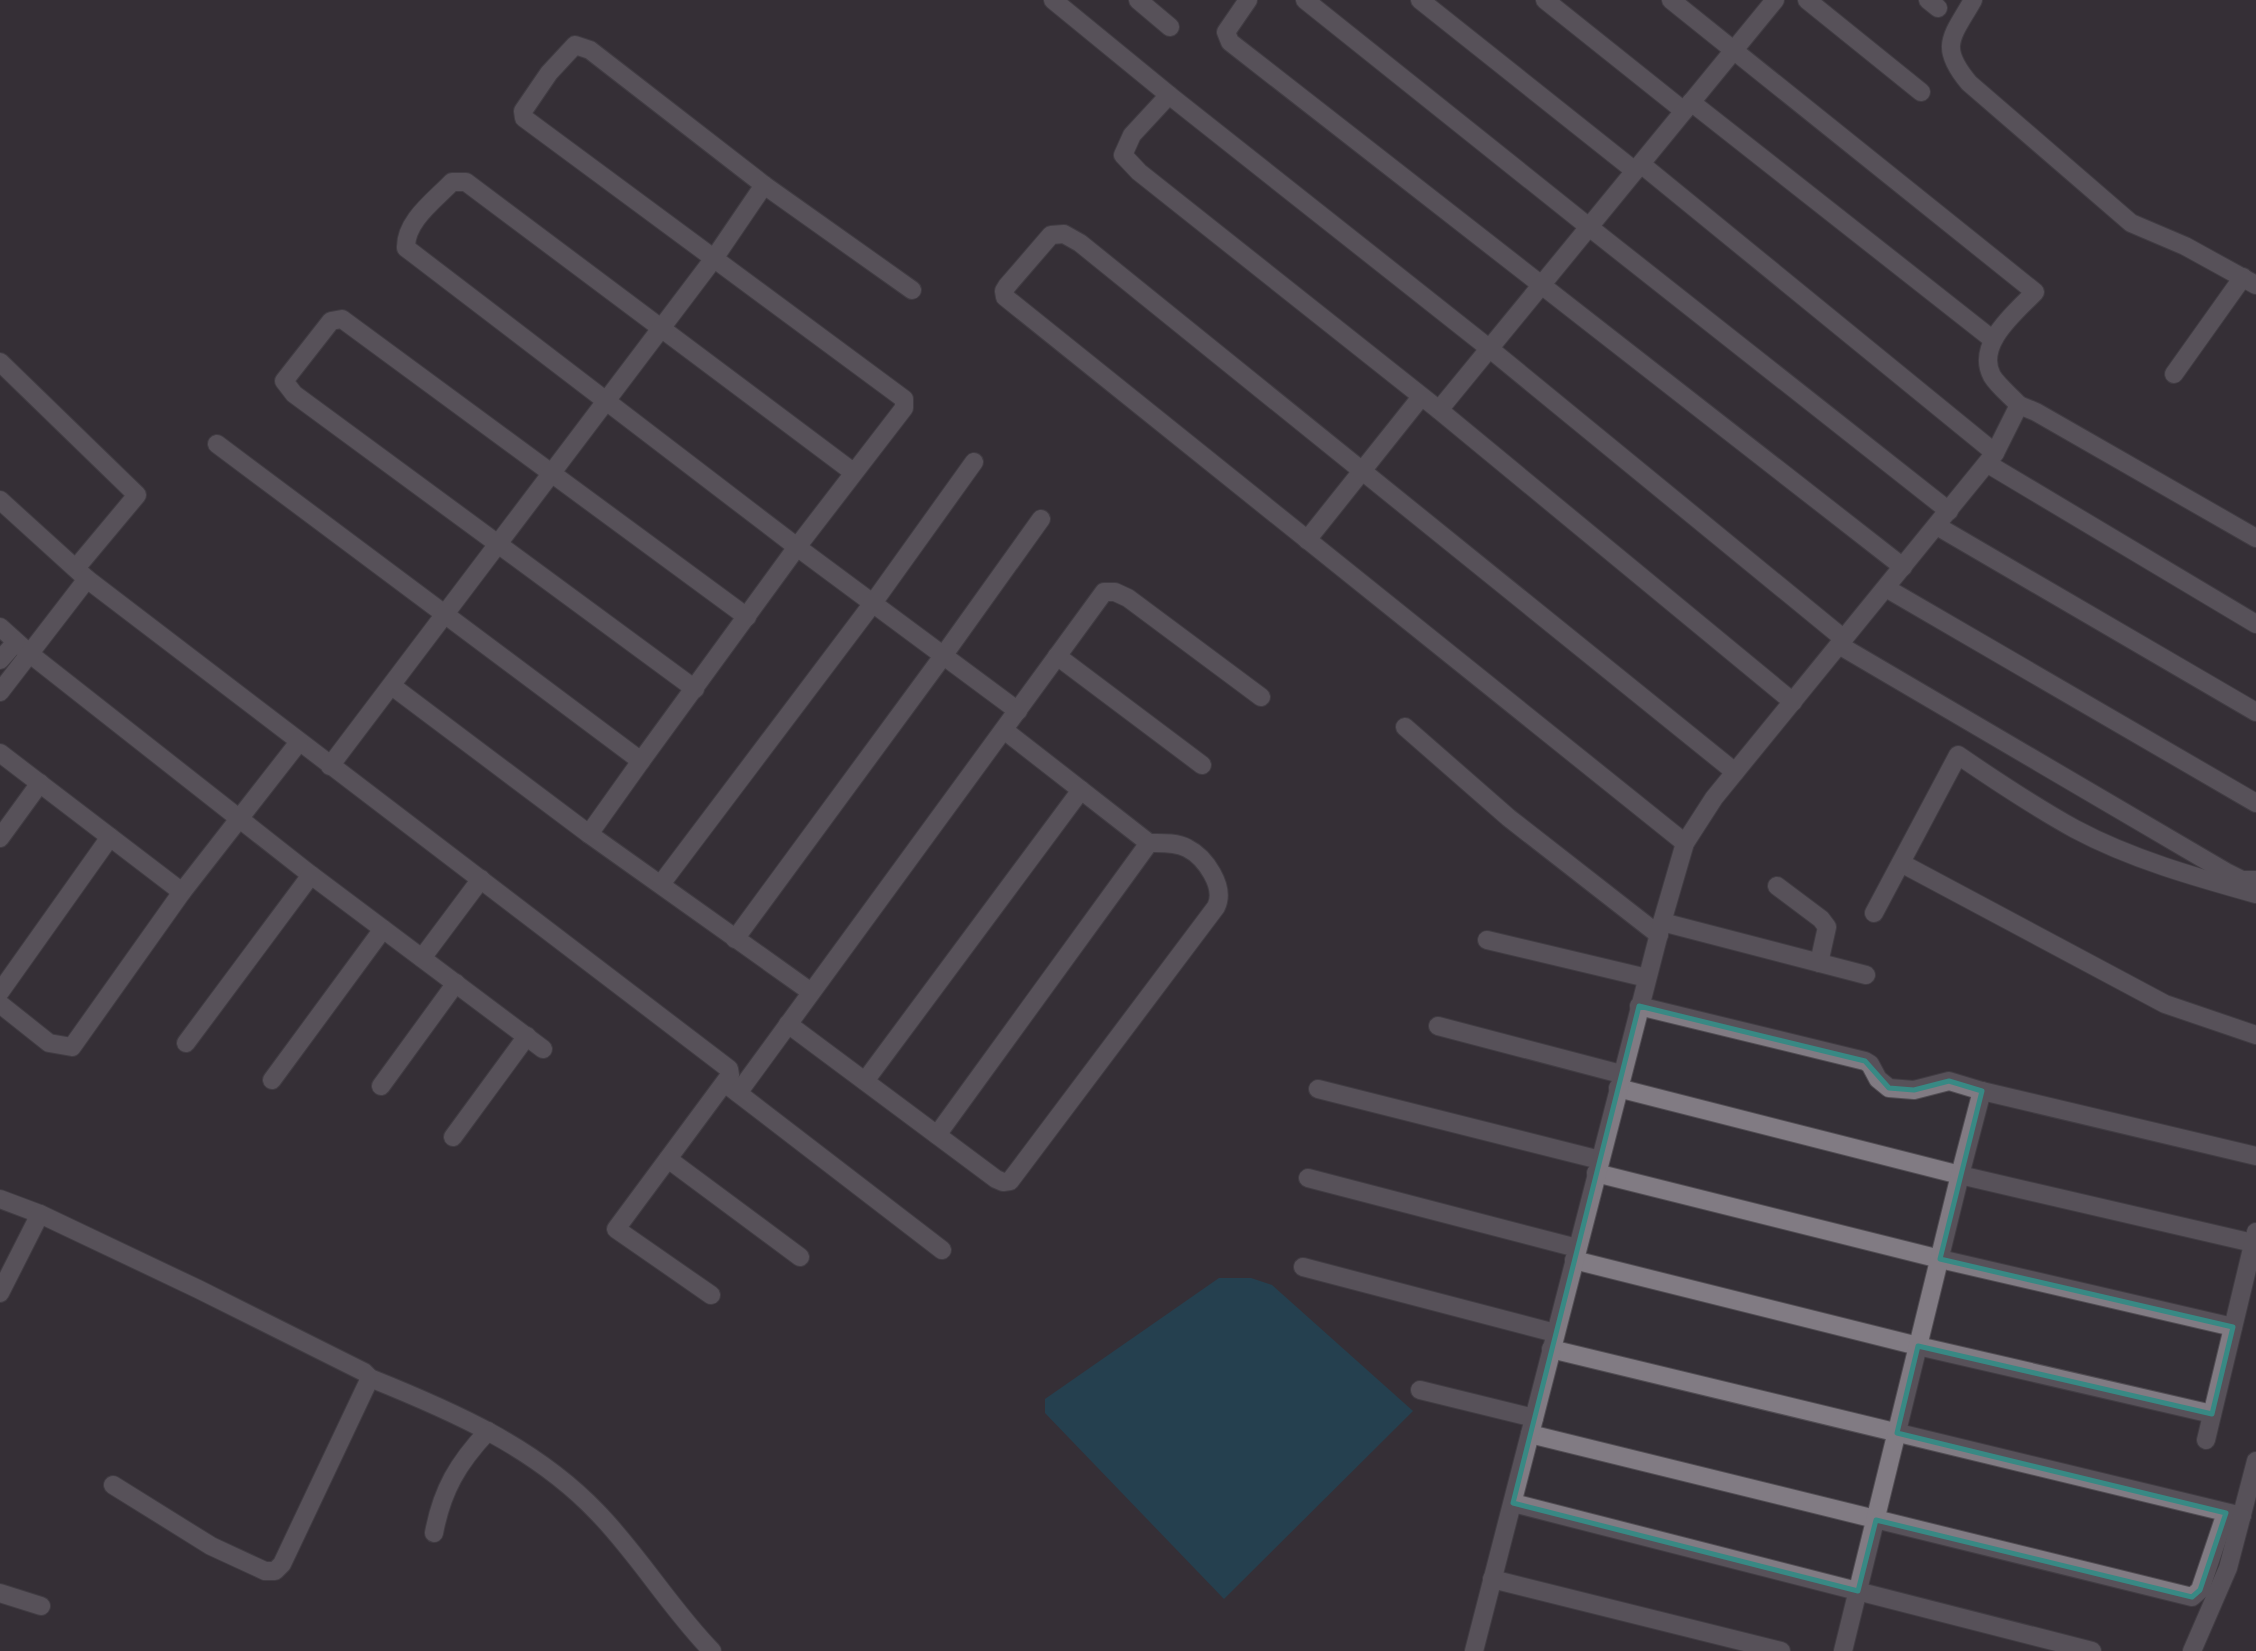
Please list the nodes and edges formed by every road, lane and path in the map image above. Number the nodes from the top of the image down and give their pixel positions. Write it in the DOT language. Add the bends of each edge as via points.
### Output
graph roads {
  1 [pos="1053,0"];
  2 [pos="1138,0"];
  3 [pos="1248,0"];
  4 [pos="1305,0"];
  5 [pos="1420,0"];
  6 [pos="1545,0"];
  7 [pos="1671,0"];
  8 [pos="1775,0"];
  9 [pos="1807,0"];
  10 [pos="1973,0"];
  11 [pos="1170,27"];
  12 [pos="1734,50"];
  13 [pos="1921,92"];
  14 [pos="1169,94"];
  15 [pos="1688,107"];
  16 [pos="1638,168"];
  17 [pos="764,185"];
  18 [pos="1589,228"];
  19 [pos="715,257"];
  20 [pos="2249,281"];
  21 [pos="1542,285"];
  22 [pos="912,290"];
  23 [pos="661,329"];
  24 [pos="1992,339"];
  25 [pos="1489,349"];
  26 [pos="0,362"];
  27 [pos="2174,374"];
  28 [pos="1421,397"];
  29 [pos="607,401"];
  30 [pos="2019,405"];
  31 [pos="1438,410"];
  32 [pos="217,444"];
  33 [pos="1992,458"];
  34 [pos="974,462"];
  35 [pos="1362,470"];
  36 [pos="553,472"];
  37 [pos="853,472"];
  38 [pos="0,500"];
  39 [pos="1949,511"];
  40 [pos="1041,519"];
  41 [pos="1937,526"];
  42 [pos="2256,538"];
  43 [pos="1307,540"];
  44 [pos="498,545"];
  45 [pos="797,547"];
  46 [pos="1903,567"];
  47 [pos="81,574"];
  48 [pos="1886,588"];
  49 [pos="873,603"];
  50 [pos="446,615"];
  51 [pos="747,617"];
  52 [pos="2256,624"];
  53 [pos="0,627"];
  54 [pos="16,642"];
  55 [pos="1842,642"];
  56 [pos="30,654"];
  57 [pos="943,656"];
  58 [pos="1057,656"];
  59 [pos="0,660"];
  60 [pos="392,686"];
  61 [pos="695,689"];
  62 [pos="0,692"];
  63 [pos="1261,697"];
  64 [pos="1793,702"];
  65 [pos="1018,711"];
  66 [pos="2256,712"];
  67 [pos="1405,727"];
  68 [pos="1003,730"];
  69 [pos="299,741"];
  70 [pos="0,753"];
  71 [pos="641,761"];
  72 [pos="1202,765"];
  73 [pos="330,766"];
  74 [pos="1735,772"];
  75 [pos="40,783"];
  76 [pos="1081,790"];
  77 [pos="2256,803"];
  78 [pos="240,818"];
  79 [pos="589,834"];
  80 [pos="110,836"];
  81 [pos="0,838"];
  82 [pos="1149,843"];
  83 [pos="1685,843"];
  84 [pos="1900,863"];
  85 [pos="311,875"];
  86 [pos="481,879"];
  87 [pos="2256,880"];
  88 [pos="661,884"];
  89 [pos="1777,886"];
  90 [pos="182,892"];
  91 [pos="2256,894"];
  92 [pos="1874,914"];
  93 [pos="383,929"];
  94 [pos="1660,929"];
  95 [pos="735,939"];
  96 [pos="1488,940"];
  97 [pos="422,958"];
  98 [pos="1819,963"];
  99 [pos="1866,975"];
  100 [pos="1647,978"];
  101 [pos="456,983"];
  102 [pos="0,992"];
  103 [pos="810,992"];
  104 [pos="0,1004"];
  105 [pos="1639,1006"];
  106 [pos="788,1024"];
  107 [pos="1438,1026"];
  108 [pos="2256,1035"];
  109 [pos="527,1036"];
  110 [pos="186,1043"];
  111 [pos="543,1049"];
  112 [pos="272,1080"];
  113 [pos="865,1081"];
  114 [pos="1620,1081"];
  115 [pos="381,1086"];
  116 [pos="731,1088"];
  117 [pos="1318,1089"];
  118 [pos="1982,1091"];
  119 [pos="937,1135"];
  120 [pos="453,1138"];
  121 [pos="2256,1156"];
  122 [pos="668,1159"];
  123 [pos="1598,1166"];
  124 [pos="1960,1175"];
  125 [pos="1308,1178"];
  126 [pos="0,1199"];
  127 [pos="40,1214"];
  128 [pos="2255,1237"];
  129 [pos="942,1250"];
  130 [pos="1576,1254"];
  131 [pos="800,1257"];
  132 [pos="1940,1259"];
  133 [pos="1303,1267"];
  134 [pos="0,1293"];
  135 [pos="711,1295"];
  136 [pos="2233,1327"];
  137 [pos="1553,1341"];
  138 [pos="1918,1346"];
  139 [pos="370,1378"];
  140 [pos="1420,1390"];
  141 [pos="2212,1415"];
  142 [pos="1532,1426"];
  143 [pos="488,1431"];
  144 [pos="1897,1433"];
  145 [pos="2206,1440"];
  146 [pos="2256,1461"];
  147 [pos="113,1485"];
  148 [pos="1513,1503"];
  149 [pos="2234,1515"];
  150 [pos="1876,1520"];
  151 [pos="434,1533"];
  152 [pos="1492,1579"];
  153 [pos="1858,1591"];
  154 [pos="0,1593"];
  155 [pos="41,1606"];
  156 [pos="710,1650"];
  157 [pos="1474,1651"];
  158 [pos="1781,1651"];
  159 [pos="1843,1651"];
  160 [pos="2092,1651"];
  161 [pos="2192,1651"];
  1 -- 14 [label="street"];
  2 -- 11 [label="street"];
  3 -- 21 [label="street" via="1228,26 1230,43"];
  4 -- 18 [label="street"];
  5 -- 16 [label="street"];
  6 -- 15 [label="street"];
  7 -- 12 [label="street"];
  8 -- 12 [label="street"];
  9 -- 13 [label="street"];
  10 -- 20 [label="street" via="1950,50 1954,65 1969,83 2131,223"];
  12 -- 15 [label="street"];
  12 -- 24 [label="street" via="2035,292"];
  14 -- 25 [label="street"];
  14 -- 28 [label="street" via="1132,135 1124,155 1139,172"];
  15 -- 16 [label="street"];
  15 -- 24 [label="street"];
  16 -- 18 [label="street"];
  16 -- 33 [label="street"];
  17 -- 19 [label="street"];
  17 -- 19 [label="street" via="590,50 575,45 523,111 524,118"];
  17 -- 22 [label="street"];
  18 -- 21 [label="street"];
  18 -- 39 [label="street"];
  19 -- 23 [label="street"];
  19 -- 37 [label="street" via="904,400 904,408"];
  20 -- 27 [label="street"];
  21 -- 25 [label="street"];
  21 -- 46 [label="street"];
  23 -- 29 [label="street"];
  23 -- 29 [label="street" via="466,182 452,182 413,223 406,248"];
  23 -- 37 [label="street"];
  24 -- 30 [label="street" via="1988,356 1991,375"];
  25 -- 31 [label="street"];
  25 -- 55 [label="street"];
  26 -- 47 [label="street" via="137,495"];
  28 -- 31 [label="street"];
  28 -- 35 [label="street"];
  29 -- 36 [label="street"];
  29 -- 45 [label="street"];
  30 -- 33 [label="street"];
  30 -- 42 [label="street"];
  31 -- 64 [label="street"];
  32 -- 50 [label="street"];
  33 -- 39 [label="street"];
  33 -- 52 [label="street"];
  34 -- 49 [label="street"];
  35 -- 43 [label="street"];
  35 -- 43 [label="street" via="1064,234 1051,235 1007,286 1005,297"];
  35 -- 74 [label="street"];
  36 -- 44 [label="street"];
  36 -- 44 [label="street" via="342,319 331,321 284,381 294,394"];
  36 -- 51 [label="street"];
  37 -- 45 [label="street"];
  38 -- 47 [label="street"];
  39 -- 41 [label="street"];
  40 -- 57 [label="street"];
  41 -- 46 [label="street"];
  41 -- 66 [label="street"];
  43 -- 83 [label="street"];
  44 -- 50 [label="street"];
  44 -- 61 [label="street"];
  45 -- 49 [label="street"];
  45 -- 51 [label="street"];
  46 -- 48 [label="street"];
  47 -- 56 [label="street"];
  47 -- 69 [label="street"];
  48 -- 55 [label="street"];
  48 -- 77 [label="street"];
  49 -- 57 [label="street"];
  49 -- 88 [label="street"];
  50 -- 60 [label="street"];
  50 -- 71 [label="street"];
  51 -- 61 [label="street"];
  53 -- 54 [label="street"];
  54 -- 56 [label="street"];
  54 -- 59 [label="street"];
  55 -- 64 [label="street"];
  55 -- 87 [label="street" via="2226,872 2242,880"];
  56 -- 62 [label="street"];
  56 -- 78 [label="street"];
  57 -- 65 [label="street"];
  57 -- 95 [label="street"];
  58 -- 63 [label="street" via="1104,592 1115,592"];
  58 -- 65 [label="street"];
  58 -- 72 [label="street"];
  60 -- 73 [label="street"];
  60 -- 79 [label="street"];
  61 -- 71 [label="street"];
  64 -- 74 [label="street"];
  65 -- 68 [label="street"];
  67 -- 94 [label="street" via="1509,818"];
  68 -- 76 [label="street"];
  68 -- 103 [label="street"];
  69 -- 73 [label="street"];
  69 -- 78 [label="street"];
  70 -- 75 [label="street"];
  71 -- 79 [label="street"];
  73 -- 86 [label="street"];
  74 -- 83 [label="street"];
  75 -- 80 [label="street"];
  75 -- 81 [label="street"];
  76 -- 82 [label="street"];
  76 -- 113 [label="street"];
  78 -- 85 [label="street"];
  78 -- 90 [label="street"];
  79 -- 88 [label="street"];
  80 -- 90 [label="street"];
  80 -- 102 [label="street"];
  82 -- 119 [label="street"];
  82 -- 119 [label="street" via="1173,844 1198,856 1218,888 1216,906 1010,1181 996,1179"];
  83 -- 94 [label="street"];
  84 -- 91 [label="street" via="1958,755 2031,804 2099,840"];
  84 -- 92 [label="street"];
  84 -- 108 [label="street" via="2165,1004"];
  85 -- 93 [label="street"];
  85 -- 110 [label="street"];
  86 -- 97 [label="street"];
  86 -- 116 [label="street" via="729,1069"];
  88 -- 95 [label="street"];
  89 -- 98 [label="street" via="1827,928"];
  90 -- 104 [label="street" via="72,1047 50,1043"];
  93 -- 97 [label="street"];
  93 -- 112 [label="street"];
  94 -- 98 [label="street"];
  94 -- 100 [label="street"];
  95 -- 103 [label="street"];
  96 -- 100 [label="street"];
  97 -- 101 [label="street"];
  98 -- 99 [label="street"];
  100 -- 105 [label="street"];
  101 -- 109 [label="street"];
  101 -- 115 [label="street"];
  103 -- 106 [label="street"];
  105 -- 114 [label="street"];
  105 -- 118 [label="street" via="1865,1061 1889,1088 1914,1090 1949,1081"];
  106 -- 113 [label="street"];
  106 -- 116 [label="street"];
  107 -- 114 [label="street"];
  109 -- 111 [label="street"];
  109 -- 120 [label="street"];
  113 -- 119 [label="street"];
  114 -- 123 [label="street"];
  114 -- 124 [label="street"];
  116 -- 122 [label="street"];
  116 -- 129 [label="street"];
  117 -- 123 [label="street"];
  118 -- 121 [label="street"];
  118 -- 124 [label="street"];
  122 -- 131 [label="street"];
  122 -- 135 [label="street" via="616,1229"];
  123 -- 130 [label="street"];
  123 -- 132 [label="street"];
  124 -- 128 [label="street"];
  124 -- 132 [label="street"];
  125 -- 130 [label="street"];
  126 -- 127 [label="street"];
  127 -- 134 [label="street"];
  127 -- 139 [label="street" via="242,1310"];
  128 -- 136 [label="street"];
  130 -- 137 [label="street"];
  130 -- 138 [label="street"];
  132 -- 136 [label="street"];
  132 -- 138 [label="street"];
  133 -- 137 [label="street"];
  136 -- 141 [label="street"];
  137 -- 142 [label="street"];
  137 -- 144 [label="street"];
  138 -- 141 [label="street"];
  138 -- 144 [label="street"];
  139 -- 143 [label="street"];
  139 -- 147 [label="street" via="275,1572 211,1546"];
  140 -- 142 [label="street"];
  141 -- 145 [label="street"];
  142 -- 148 [label="street"];
  142 -- 150 [label="street"];
  143 -- 151 [label="street" via="452,1477"];
  143 -- 156 [label="street" via="578,1492"];
  144 -- 149 [label="street"];
  144 -- 150 [label="street"];
  146 -- 149 [label="street"];
  148 -- 152 [label="street"];
  148 -- 153 [label="street"];
  149 -- 150 [label="street" via="2200,1590 2192,1597"];
  149 -- 161 [label="street" via="2228,1568"];
  150 -- 153 [label="street"];
  152 -- 157 [label="street"];
  152 -- 158 [label="street"];
  153 -- 159 [label="street"];
  153 -- 160 [label="street"];
  154 -- 155 [label="street"];
}
